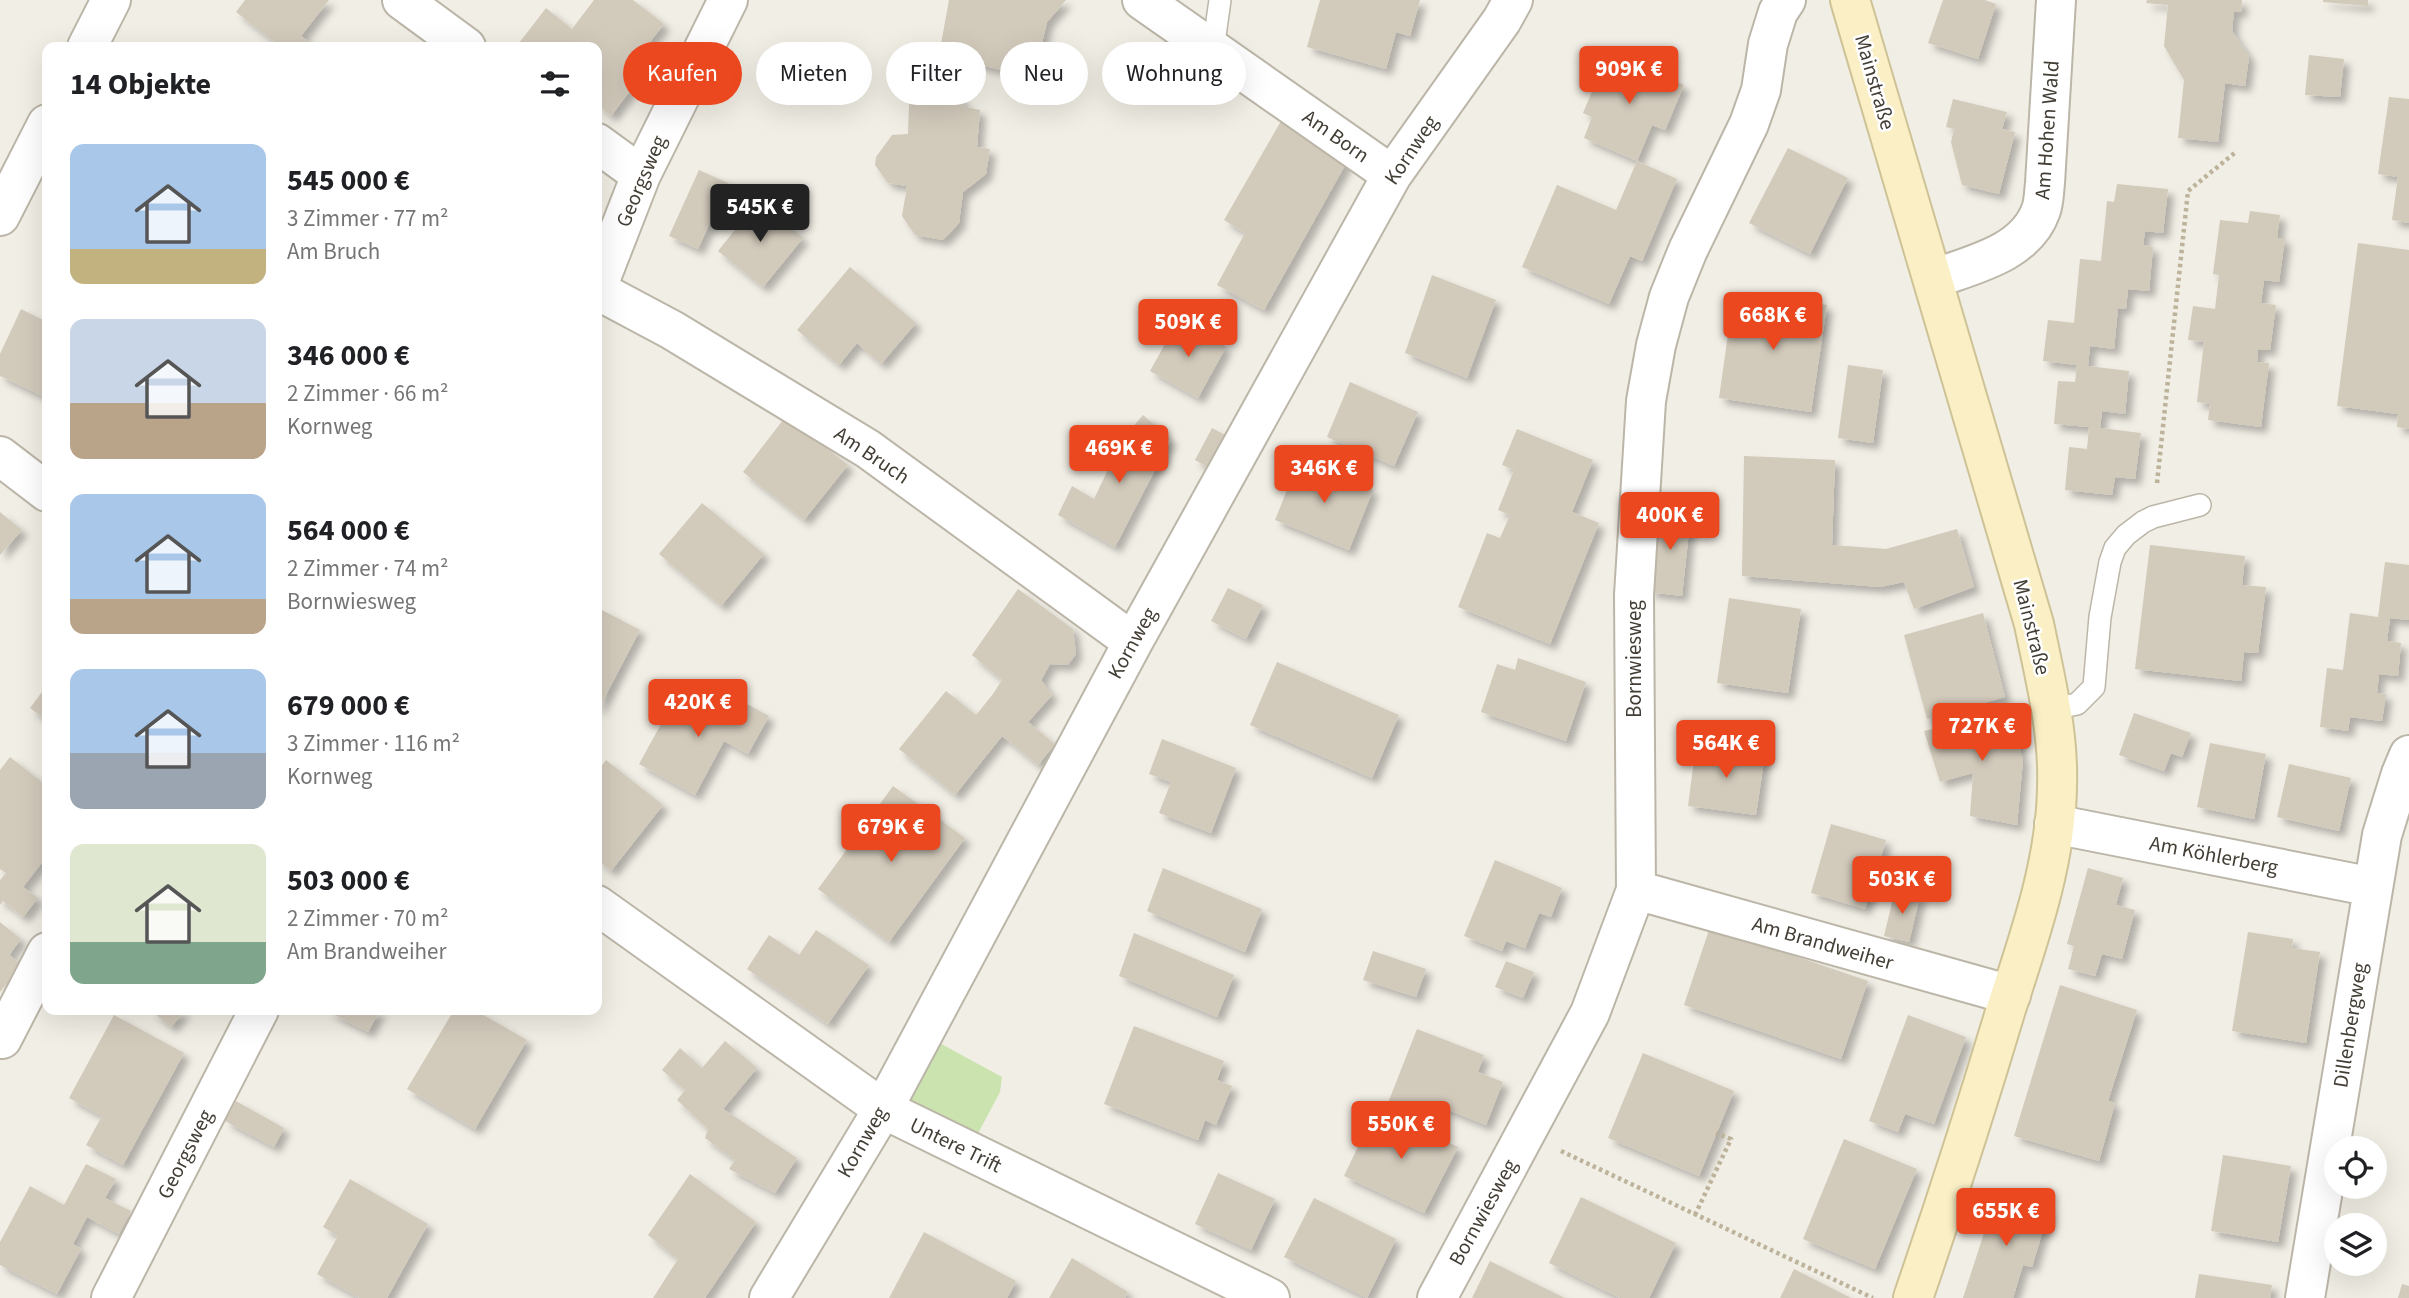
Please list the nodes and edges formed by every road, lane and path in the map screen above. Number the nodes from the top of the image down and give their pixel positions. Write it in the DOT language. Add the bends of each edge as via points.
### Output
graph roads {
  1 [pos="111,0"];
  2 [pos="402,0"];
  3 [pos="728,0"];
  4 [pos="1142,0"];
  5 [pos="1220,0"];
  6 [pos="1513,0"];
  7 [pos="1786,0"];
  8 [pos="1850,0"];
  9 [pos="2056,0"];
  10 [pos="90,42"];
  11 [pos="459,42"];
  12 [pos="1202,42"];
  13 [pos="1214,42"];
  14 [pos="1246,73"];
  15 [pos="42,134"];
  16 [pos="602,146"];
  17 [pos="2237,151"];
  18 [pos="641,175"];
  19 [pos="1392,175"];
  20 [pos="0,216"];
  21 [pos="602,276"];
  22 [pos="1933,279"];
  23 [pos="602,292"];
  24 [pos="0,456"];
  25 [pos="42,488"];
  26 [pos="2200,505"];
  27 [pos="2154,517"];
  28 [pos="1133,642"];
  29 [pos="2052,709"];
  30 [pos="2409,755"];
  31 [pos="2054,824"];
  32 [pos="2373,887"];
  33 [pos="1636,890"];
  34 [pos="602,909"];
  35 [pos="42,962"];
  36 [pos="2011,995"];
  37 [pos="256,1015"];
  38 [pos="2,1039"];
  39 [pos="883,1109"];
  40 [pos="1716,1133"];
  41 [pos="1526,1134"];
  42 [pos="1695,1215"];
  43 [pos="111,1298"];
  44 [pos="769,1298"];
  45 [pos="1270,1298"];
  46 [pos="1437,1298"];
  47 [pos="1874,1298"];
  48 [pos="1913,1298"];
  49 [pos="2305,1298"];
  1 -- 10 [label="street"];
  2 -- 11 [label="street"];
  3 -- 18 [label="street, Georgsweg"];
  4 -- 12 [label="street, Am Born"];
  5 -- 13 [label="lane"];
  6 -- 19 [label="street, Kornweg"];
  7 -- 33 [label="street, Bornwiesweg" via="1768,44 1761,90 1749,124 1669,297 1646,401 1634,595"];
  8 -- 22 [label="main road, Mainstraße"];
  9 -- 22 [label="street, Am Hohen Wald" via="2041,211 2028,234 2008,249"];
  14 -- 19 [label="street, Am Born"];
  15 -- 20 [label="street"];
  16 -- 18 [label="street"];
  17 -- 27 [label="path" via="2188,191"];
  18 -- 21 [label="street, Georgsweg"];
  19 -- 28 [label="street, Kornweg"];
  22 -- 29 [label="main road, Mainstraße" via="2034,624"];
  23 -- 28 [label="street, Am Bruch" via="868,449"];
  24 -- 25 [label="street"];
  26 -- 27 [label="lane"];
  27 -- 29 [label="lane" via="2126,535 2110,562 2094,687 2077,704"];
  28 -- 39 [label="street, Kornweg"];
  29 -- 31 [label="main road, Mainstraße" via="2057,758"];
  30 -- 32 [label="street, Dillenbergweg" via="2382,835"];
  31 -- 32 [label="street, Am Köhlerberg"];
  31 -- 36 [label="main road, Mainstraße" via="2045,876"];
  32 -- 49 [label="street, Dillenbergweg"];
  33 -- 36 [label="street, Am Brandweiher"];
  33 -- 41 [label="street, Bornwiesweg" via="1590,1013"];
  34 -- 39 [label="street, Untere Trift"];
  35 -- 38 [label="street"];
  36 -- 48 [label="main road, Mainstraße"];
  37 -- 43 [label="street, Georgsweg"];
  39 -- 44 [label="street, Kornweg"];
  39 -- 45 [label="street, Untere Trift"];
  40 -- 42 [label="path" via="1731,1139"];
  41 -- 42 [label="path"];
  41 -- 46 [label="street, Bornwiesweg"];
  42 -- 47 [label="path"];
}
